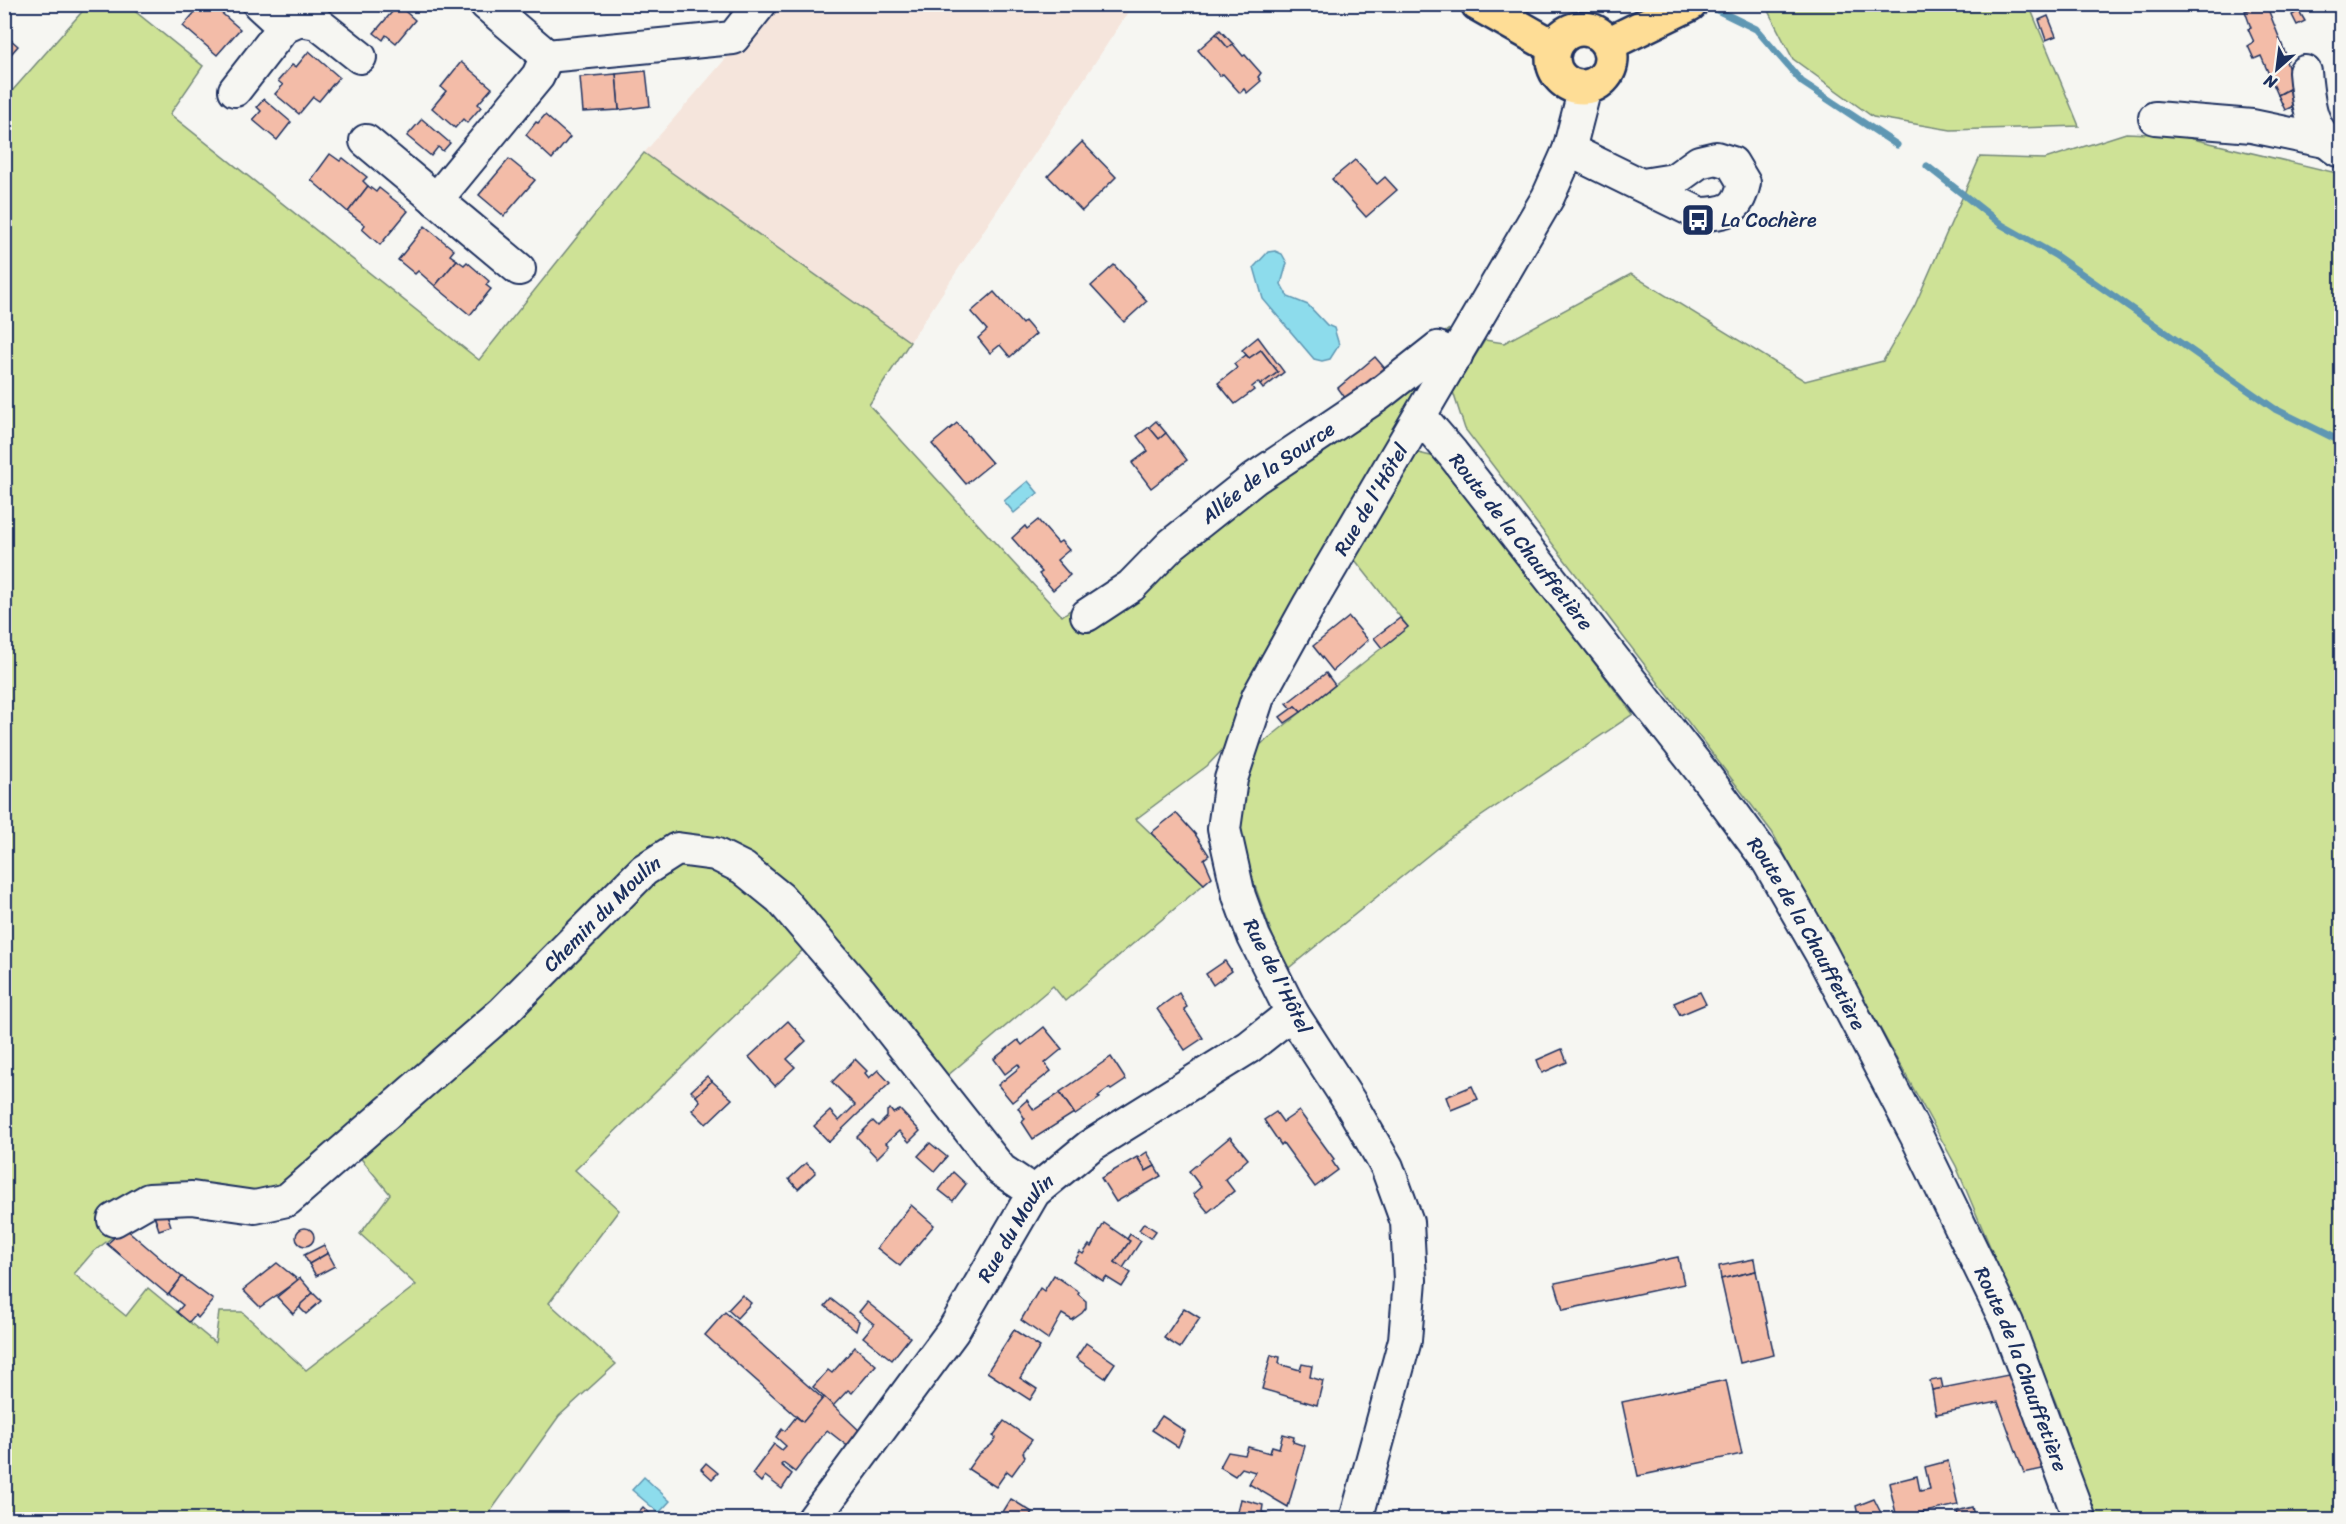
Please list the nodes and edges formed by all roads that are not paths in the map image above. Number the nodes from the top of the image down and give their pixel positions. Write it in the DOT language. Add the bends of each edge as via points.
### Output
graph roads {
  1 [pos="259,4"];
  2 [pos="486,4"];
  3 [pos="760,4"];
  4 [pos="1478,4"];
  5 [pos="1690,4"];
  6 [pos="284,27"];
  7 [pos="1608,44"];
  8 [pos="1554,46"];
  9 [pos="547,56"];
  10 [pos="360,57"];
  11 [pos="2305,72"];
  12 [pos="1585,88"];
  13 [pos="235,90"];
  14 [pos="2155,118"];
  15 [pos="366,141"];
  16 [pos="2333,147"];
  17 [pos="1569,150"];
  18 [pos="1643,185"];
  19 [pos="436,200"];
  20 [pos="519,269"];
  21 [pos="1456,356"];
  22 [pos="1421,417"];
  23 [pos="1087,615"];
  24 [pos="1292,1013"];
  25 [pos="1034,1192"];
  26 [pos="114,1220"];
  27 [pos="813,1520"];
  28 [pos="1356,1520"];
  29 [pos="2080,1520"];
  1 -- 6 [label="street"];
  2 -- 9 [label="street"];
  3 -- 9 [label="street" via="733,38"];
  4 -- 8 [label="main road"];
  5 -- 7 [label="main road"];
  6 -- 10 [label="street" via="300,20 317,23"];
  6 -- 13 [label="street"];
  7 -- 8 [label="main road" via="1587,28 1573,29"];
  7 -- 12 [label="main road" via="1612,58 1608,72 1599,83"];
  8 -- 12 [label="main road" via="1552,62 1558,76 1570,85"];
  9 -- 19 [label="street" via="538,76"];
  11 -- 16 [label="street" via="2309,108"];
  12 -- 17 [label="street, Rue de l'Hôtel"];
  14 -- 16 [label="street" via="2252,126"];
  15 -- 19 [label="street"];
  17 -- 18 [label="street"];
  17 -- 21 [label="street, Rue de l'Hôtel" via="1548,197"];
  19 -- 20 [label="street"];
  21 -- 22 [label="street, Rue de l'Hôtel"];
  21 -- 23 [label="street, Allée de la Source" via="1438,348 1377,396 1255,478 1172,544 1131,586"];
  22 -- 24 [label="street, Rue de l'Hôtel" via="1258,697 1231,779 1224,830 1239,896 1254,937"];
  22 -- 29 [label="street, Route de la Chauffetière" via="1768,861 1821,952 1916,1135 2007,1323"];
  24 -- 25 [label="street, Rue du Moulin" via="1249,1047 1090,1146"];
  24 -- 28 [label="street, Rue de l'Hôtel" via="1387,1167 1407,1222 1410,1280 1405,1340"];
  25 -- 26 [label="street, Chemin du Moulin" via="1001,1170 860,991 780,898 742,868 715,854 677,849 644,870 503,1012 287,1200 255,1207 192,1198 149,1200"];
  25 -- 27 [label="street, Rue du Moulin" via="953,1331"];
}
